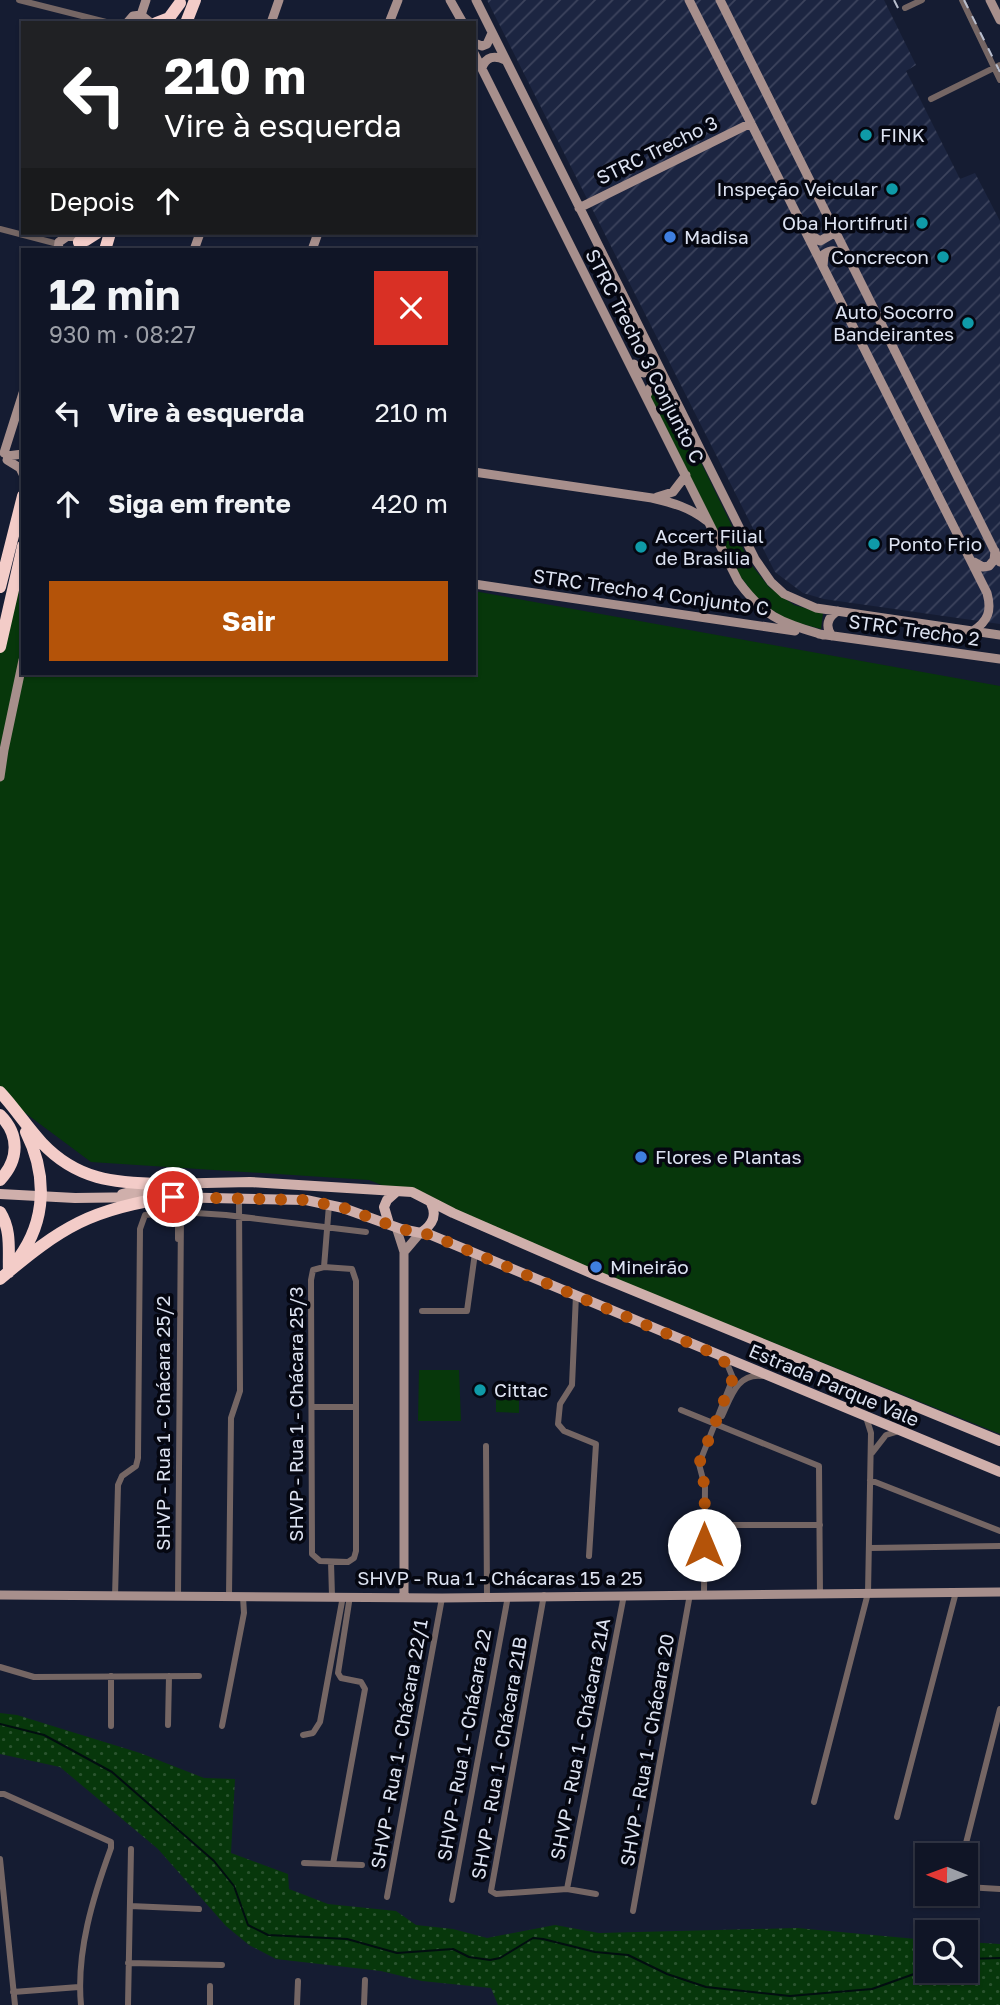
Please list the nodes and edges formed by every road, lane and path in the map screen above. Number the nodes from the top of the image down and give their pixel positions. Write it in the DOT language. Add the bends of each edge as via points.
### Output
graph roads {
  1 [pos="19,0"];
  2 [pos="146,0"];
  3 [pos="195,0"];
  4 [pos="279,0"];
  5 [pos="449,0"];
  6 [pos="475,0"];
  7 [pos="720,0"];
  8 [pos="922,0"];
  9 [pos="962,0"];
  10 [pos="990,0"];
  11 [pos="181,1"];
  12 [pos="691,1"];
  13 [pos="396,2"];
  14 [pos="905,8"];
  15 [pos="141,15"];
  16 [pos="1000,20"];
  17 [pos="102,21"];
  18 [pos="128,21"];
  19 [pos="148,21"];
  20 [pos="161,21"];
  21 [pos="174,21"];
  22 [pos="187,21"];
  23 [pos="272,21"];
  24 [pos="390,21"];
  25 [pos="460,21"];
  26 [pos="492,33"];
  27 [pos="476,44"];
  28 [pos="476,57"];
  29 [pos="505,60"];
  30 [pos="997,66"];
  31 [pos="482,68"];
  32 [pos="1000,80"];
  33 [pos="931,99"];
  34 [pos="751,123"];
  35 [pos="579,208"];
  36 [pos="0,229"];
  37 [pos="804,229"];
  38 [pos="834,233"];
  39 [pos="94,235"];
  40 [pos="77,240"];
  41 [pos="58,247"];
  42 [pos="848,259"];
  43 [pos="823,268"];
  44 [pos="616,337"];
  45 [pos="658,366"];
  46 [pos="671,393"];
  47 [pos="646,397"];
  48 [pos="21,400"];
  49 [pos="21,454"];
  50 [pos="3,459"];
  51 [pos="21,470"];
  52 [pos="476,472"];
  53 [pos="686,475"];
  54 [pos="652,498"];
  55 [pos="21,504"];
  56 [pos="708,522"];
  57 [pos="995,551"];
  58 [pos="21,555"];
  59 [pos="970,558"];
  60 [pos="1000,562"];
  61 [pos="476,584"];
  62 [pos="0,587"];
  63 [pos="838,611"];
  64 [pos="973,631"];
  65 [pos="1000,635"];
  66 [pos="828,636"];
  67 [pos="0,647"];
  68 [pos="1000,659"];
  69 [pos="21,669"];
  70 [pos="0,777"];
  71 [pos="0,1084"];
  72 [pos="3,1095"];
  73 [pos="0,1115"];
  74 [pos="0,1180"];
  75 [pos="162,1184"];
  76 [pos="396,1192"];
  77 [pos="0,1194"];
  78 [pos="42,1196"];
  79 [pos="173,1197"];
  80 [pos="103,1199"];
  81 [pos="241,1200"];
  82 [pos="431,1203"];
  83 [pos="329,1205"];
  84 [pos="0,1212"];
  85 [pos="179,1212"];
  86 [pos="240,1216"];
  87 [pos="392,1226"];
  88 [pos="327,1228"];
  89 [pos="366,1232"];
  90 [pos="421,1232"];
  91 [pos="404,1252"];
  92 [pos="475,1254"];
  93 [pos="4,1255"];
  94 [pos="324,1267"];
  95 [pos="5,1275"];
  96 [pos="576,1295"];
  97 [pos="422,1311"];
  98 [pos="713,1353"];
  99 [pos="771,1377"];
  100 [pos="736,1380"];
  101 [pos="312,1407"];
  102 [pos="355,1407"];
  103 [pos="681,1410"];
  104 [pos="866,1417"];
  105 [pos="716,1426"];
  106 [pos="900,1432"];
  107 [pos="871,1433"];
  108 [pos="883,1438"];
  109 [pos="1000,1441"];
  110 [pos="486,1446"];
  111 [pos="871,1455"];
  112 [pos="1000,1472"];
  113 [pos="870,1480"];
  114 [pos="704,1525"];
  115 [pos="820,1525"];
  116 [pos="1000,1531"];
  117 [pos="1000,1546"];
  118 [pos="870,1548"];
  119 [pos="589,1556"];
  120 [pos="331,1562"];
  121 [pos="956,1592"];
  122 [pos="1000,1592"];
  123 [pos="868,1593"];
  124 [pos="690,1594"];
  125 [pos="704,1594"];
  126 [pos="820,1594"];
  127 [pos="0,1595"];
  128 [pos="544,1595"];
  129 [pos="624,1595"];
  130 [pos="332,1596"];
  131 [pos="346,1596"];
  132 [pos="487,1596"];
  133 [pos="508,1596"];
  134 [pos="115,1597"];
  135 [pos="178,1597"];
  136 [pos="229,1597"];
  137 [pos="243,1597"];
  138 [pos="404,1597"];
  139 [pos="442,1598"];
  140 [pos="0,1667"];
  141 [pos="111,1676"];
  142 [pos="169,1676"];
  143 [pos="198,1676"];
  144 [pos="1000,1709"];
  145 [pos="168,1725"];
  146 [pos="111,1726"];
  147 [pos="222,1726"];
  148 [pos="303,1735"];
  149 [pos="0,1794"];
  150 [pos="814,1802"];
  151 [pos="897,1817"];
  152 [pos="966,1843"];
  153 [pos="131,1849"];
  154 [pos="0,1859"];
  155 [pos="304,1863"];
  156 [pos="333,1864"];
  157 [pos="362,1866"];
  158 [pos="978,1888"];
  159 [pos="567,1889"];
  160 [pos="1000,1889"];
  161 [pos="596,1894"];
  162 [pos="387,1897"];
  163 [pos="452,1900"];
  164 [pos="130,1906"];
  165 [pos="199,1909"];
  166 [pos="633,1911"];
  167 [pos="128,1963"];
  168 [pos="222,1965"];
  169 [pos="365,1980"];
  170 [pos="298,1981"];
  171 [pos="210,1986"];
  172 [pos="79,1987"];
  173 [pos="13,1992"];
  174 [pos="15,2005"];
  175 [pos="81,2005"];
  176 [pos="128,2005"];
  177 [pos="210,2005"];
  178 [pos="297,2005"];
  179 [pos="364,2005"];
  1 -- 17 [label="street"];
  2 -- 15 [label="street"];
  3 -- 22 [label="highway"];
  4 -- 23 [label="street"];
  5 -- 25 [label="street"];
  6 -- 26 [label="street, STRC Trecho 3 Conjunto C"];
  7 -- 38 [label="street"];
  8 -- 14 [label="street"];
  9 -- 30 [label="street"];
  10 -- 16 [label="street"];
  11 -- 20 [label="highway"];
  11 -- 21 [label="highway"];
  12 -- 34 [label="street"];
  13 -- 24 [label="street"];
  15 -- 18 [label="street"];
  15 -- 19 [label="street"];
  26 -- 27 [label="street" via="487,44"];
  26 -- 29 [label="street, STRC Trecho 3 Conjunto C"];
  28 -- 31 [label="street, STRC Trecho 3 Conjunto C"];
  29 -- 31 [label="street" via="492,57"];
  29 -- 35 [label="street, STRC Trecho 3 Conjunto C"];
  30 -- 32 [label="street"];
  30 -- 33 [label="street"];
  31 -- 44 [label="street, STRC Trecho 3 Conjunto C"];
  34 -- 35 [label="street, STRC Trecho 3"];
  34 -- 37 [label="street"];
  35 -- 45 [label="street, STRC Trecho 3 Conjunto C"];
  36 -- 41 [label="street"];
  37 -- 38 [label="street" via="818,241"];
  37 -- 43 [label="street"];
  38 -- 42 [label="street"];
  39 -- 40 [label="highway"];
  40 -- 41 [label="street" via="65,236"];
  42 -- 43 [label="street" via="830,251 824,254"];
  42 -- 57 [label="street"];
  43 -- 59 [label="street"];
  44 -- 45 [label="street" via="638,371"];
  44 -- 47 [label="street, STRC Trecho 3 Conjunto C"];
  45 -- 46 [label="street, STRC Trecho 3 Conjunto C"];
  46 -- 47 [label="street" via="656,386"];
  46 -- 63 [label="street, STRC Trecho 3 Conjunto C" via="771,582 800,602"];
  47 -- 53 [label="street, STRC Trecho 3 Conjunto C"];
  48 -- 50 [label="street"];
  49 -- 50 [label="street"];
  50 -- 51 [label="street"];
  52 -- 54 [label="street"];
  53 -- 54 [label="street" via="673,492"];
  53 -- 56 [label="street, STRC Trecho 3 Conjunto C"];
  54 -- 56 [label="street" via="681,505"];
  55 -- 62 [label="highway"];
  56 -- 66 [label="street, STRC Trecho 3 Conjunto C" via="751,598 785,623"];
  57 -- 59 [label="street" via="993,562 986,567"];
  57 -- 60 [label="street"];
  58 -- 67 [label="highway"];
  59 -- 64 [label="street" via="990,603 987,619"];
  61 -- 66 [label="street, STRC Trecho 4 Conjunto C"];
  63 -- 64 [label="street, STRC Trecho 3 Conjunto C"];
  63 -- 66 [label="street" via="830,617"];
  64 -- 65 [label="street, STRC Trecho 2"];
  66 -- 68 [label="street, STRC Trecho 2"];
  69 -- 70 [label="street"];
  71 -- 72 [label="street"];
  72 -- 75 [label="highway" via="40,1142 71,1167 111,1182"];
  72 -- 78 [label="highway" via="32,1144"];
  73 -- 74 [label="highway" via="13,1133 15,1151"];
  75 -- 76 [label="main road" via="275,1182"];
  75 -- 80 [label="main road"];
  76 -- 82 [label="main road" via="412,1192"];
  76 -- 87 [label="main road" via="384,1206"];
  77 -- 78 [label="main road"];
  78 -- 80 [label="main road"];
  78 -- 95 [label="highway" via="33,1234"];
  79 -- 80 [label="main road"];
  79 -- 81 [label="main road"];
  79 -- 95 [label="highway" via="117,1207 77,1222"];
  81 -- 83 [label="main road" via="298,1199"];
  81 -- 86 [label="street"];
  82 -- 90 [label="main road" via="434,1218"];
  82 -- 109 [label="main road, Estrada Parque Vale"];
  83 -- 87 [label="main road"];
  83 -- 88 [label="street"];
  84 -- 93 [label="highway" via="7,1228"];
  85 -- 86 [label="street"];
  85 -- 134 [label="street" via="145,1215 140,1229 138,1458 118,1485"];
  85 -- 135 [label="street, SHVP - Rua 1 - Chácara 25/2"];
  86 -- 88 [label="street"];
  86 -- 136 [label="street" via="240,1391 230,1418"];
  87 -- 90 [label="main road"];
  87 -- 91 [label="street"];
  88 -- 89 [label="street"];
  88 -- 94 [label="street"];
  90 -- 91 [label="street"];
  90 -- 92 [label="main road, Estrada Parque Vale"];
  91 -- 138 [label="street"];
  92 -- 96 [label="main road, Estrada Parque Vale"];
  92 -- 97 [label="street" via="467,1311"];
  93 -- 95 [label="highway"];
  94 -- 101 [label="street, SHVP - Rua 1 - Chácara 25/3" via="312,1273"];
  94 -- 102 [label="street, SHVP - Rua 1 - Chácara 25/3" via="355,1271"];
  96 -- 98 [label="main road, Estrada Parque Vale"];
  96 -- 119 [label="street" via="572,1385 561,1399 558,1424 596,1444"];
  98 -- 99 [label="main road, Estrada Parque Vale"];
  98 -- 100 [label="street"];
  99 -- 100 [label="street" via="753,1375"];
  99 -- 104 [label="main road, Estrada Parque Vale"];
  100 -- 105 [label="street"];
  101 -- 102 [label="street"];
  101 -- 120 [label="street, SHVP - Rua 1 - Chácara 25/3" via="312,1554 317,1561"];
  102 -- 120 [label="street, SHVP - Rua 1 - Chácara 25/3" via="355,1555 348,1562"];
  103 -- 105 [label="street"];
  104 -- 106 [label="main road, Estrada Parque Vale"];
  104 -- 107 [label="street"];
  105 -- 114 [label="street" via="699,1464 705,1487"];
  105 -- 115 [label="street" via="819,1466"];
  106 -- 108 [label="street"];
  106 -- 112 [label="main road, Estrada Parque Vale"];
  107 -- 108 [label="street"];
  107 -- 111 [label="street"];
  108 -- 111 [label="street"];
  110 -- 132 [label="street"];
  111 -- 113 [label="street"];
  113 -- 116 [label="street"];
  113 -- 118 [label="street"];
  114 -- 115 [label="street"];
  114 -- 125 [label="street"];
  115 -- 126 [label="street"];
  117 -- 118 [label="street"];
  118 -- 123 [label="street"];
  120 -- 130 [label="street"];
  121 -- 122 [label="street, SHVP - Rua 1 - Chácaras 15 a 25"];
  121 -- 123 [label="street, SHVP - Rua 1 - Chácaras 15 a 25"];
  121 -- 151 [label="street"];
  123 -- 126 [label="street, SHVP - Rua 1 - Chácaras 15 a 25"];
  123 -- 150 [label="street"];
  124 -- 125 [label="street, SHVP - Rua 1 - Chácaras 15 a 25"];
  124 -- 129 [label="street, SHVP - Rua 1 - Chácaras 15 a 25"];
  124 -- 166 [label="street, SHVP - Rua 1 - Chácara 20"];
  125 -- 126 [label="street, SHVP - Rua 1 - Chácaras 15 a 25"];
  127 -- 134 [label="street, SHVP - Rua 1 - Chácaras 15 a 25"];
  128 -- 129 [label="street, SHVP - Rua 1 - Chácaras 15 a 25"];
  128 -- 133 [label="street, SHVP - Rua 1 - Chácaras 15 a 25"];
  128 -- 159 [label="street, SHVP - Rua 1 - Chácara 21B" via="491,1891"];
  129 -- 159 [label="street, SHVP - Rua 1 - Chácara 21A"];
  130 -- 131 [label="street, SHVP - Rua 1 - Chácaras 15 a 25"];
  130 -- 137 [label="street, SHVP - Rua 1 - Chácaras 15 a 25"];
  131 -- 138 [label="street, SHVP - Rua 1 - Chácaras 15 a 25"];
  131 -- 148 [label="street" via="323,1710 317,1728"];
  131 -- 156 [label="street" via="338,1673 341,1678 361,1682 365,1689"];
  132 -- 133 [label="street, SHVP - Rua 1 - Chácaras 15 a 25"];
  132 -- 139 [label="street, SHVP - Rua 1 - Chácaras 15 a 25"];
  133 -- 163 [label="street, SHVP - Rua 1 - Chácara 22"];
  134 -- 135 [label="street, SHVP - Rua 1 - Chácaras 15 a 25"];
  135 -- 136 [label="street, SHVP - Rua 1 - Chácaras 15 a 25"];
  136 -- 137 [label="street, SHVP - Rua 1 - Chácaras 15 a 25"];
  137 -- 147 [label="street"];
  138 -- 139 [label="street, SHVP - Rua 1 - Chácaras 15 a 25"];
  139 -- 162 [label="street, SHVP - Rua 1 - Chácara 22/1"];
  140 -- 141 [label="street" via="34,1676"];
  141 -- 142 [label="street"];
  141 -- 146 [label="street"];
  142 -- 143 [label="street"];
  142 -- 145 [label="street"];
  144 -- 152 [label="street"];
  149 -- 172 [label="street" via="111,1842 84,1941"];
  153 -- 164 [label="street"];
  154 -- 173 [label="street"];
  155 -- 156 [label="street"];
  156 -- 157 [label="street"];
  158 -- 160 [label="street"];
  159 -- 161 [label="street"];
  164 -- 165 [label="street"];
  164 -- 167 [label="street"];
  167 -- 168 [label="street"];
  167 -- 176 [label="street"];
  169 -- 179 [label="street"];
  170 -- 178 [label="street"];
  171 -- 177 [label="street"];
  172 -- 173 [label="street"];
  172 -- 175 [label="street"];
  173 -- 174 [label="street"];
}
